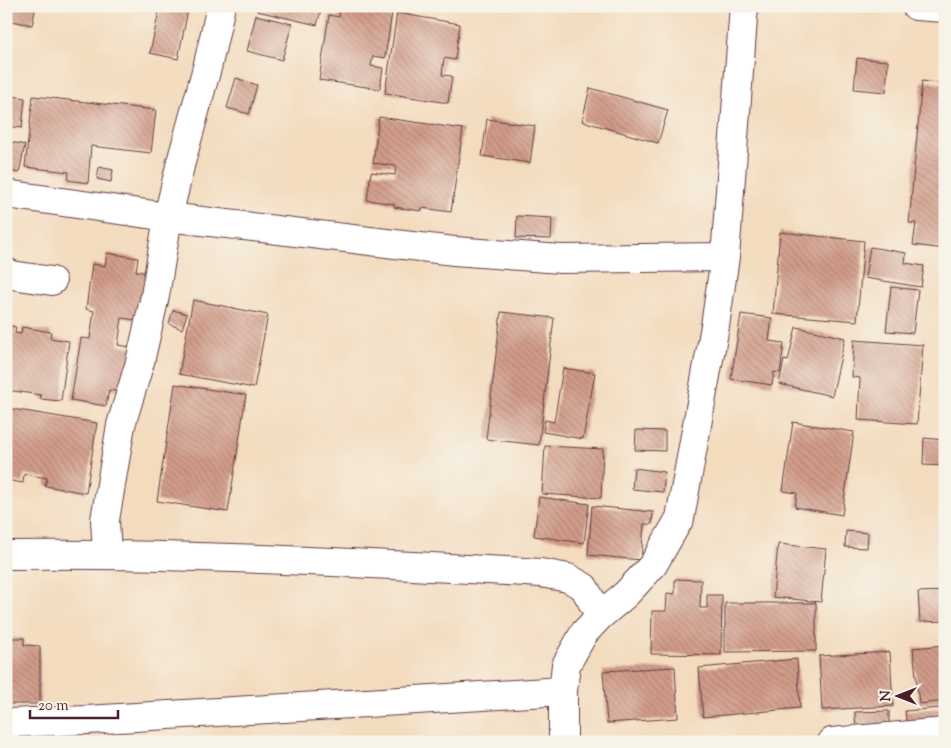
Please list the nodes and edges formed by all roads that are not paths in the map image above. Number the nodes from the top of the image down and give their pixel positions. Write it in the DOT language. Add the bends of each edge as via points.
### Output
graph roads {
  1 [pos="221,6"];
  2 [pos="744,6"];
  3 [pos="916,6"];
  4 [pos="945,8"];
  5 [pos="6,194"];
  6 [pos="168,217"];
  7 [pos="725,257"];
  8 [pos="6,272"];
  9 [pos="52,282"];
  10 [pos="107,554"];
  11 [pos="6,555"];
  12 [pos="600,616"];
  13 [pos="563,691"];
  14 [pos="6,723"];
  15 [pos="945,732"];
  16 [pos="563,742"];
  17 [pos="832,742"];
  1 -- 6 [label="street"];
  2 -- 7 [label="street"];
  3 -- 4 [label="street"];
  5 -- 6 [label="street"];
  6 -- 7 [label="street" via="454,251 552,258"];
  6 -- 10 [label="street" via="155,296 121,425 105,520"];
  7 -- 12 [label="street" via="680,518 654,565"];
  8 -- 9 [label="street"];
  10 -- 11 [label="street"];
  10 -- 12 [label="street" via="331,561 541,573 568,578 584,587"];
  12 -- 13 [label="street" via="584,633 566,665"];
  13 -- 14 [label="street"];
  13 -- 16 [label="street"];
  15 -- 17 [label="street"];
}
